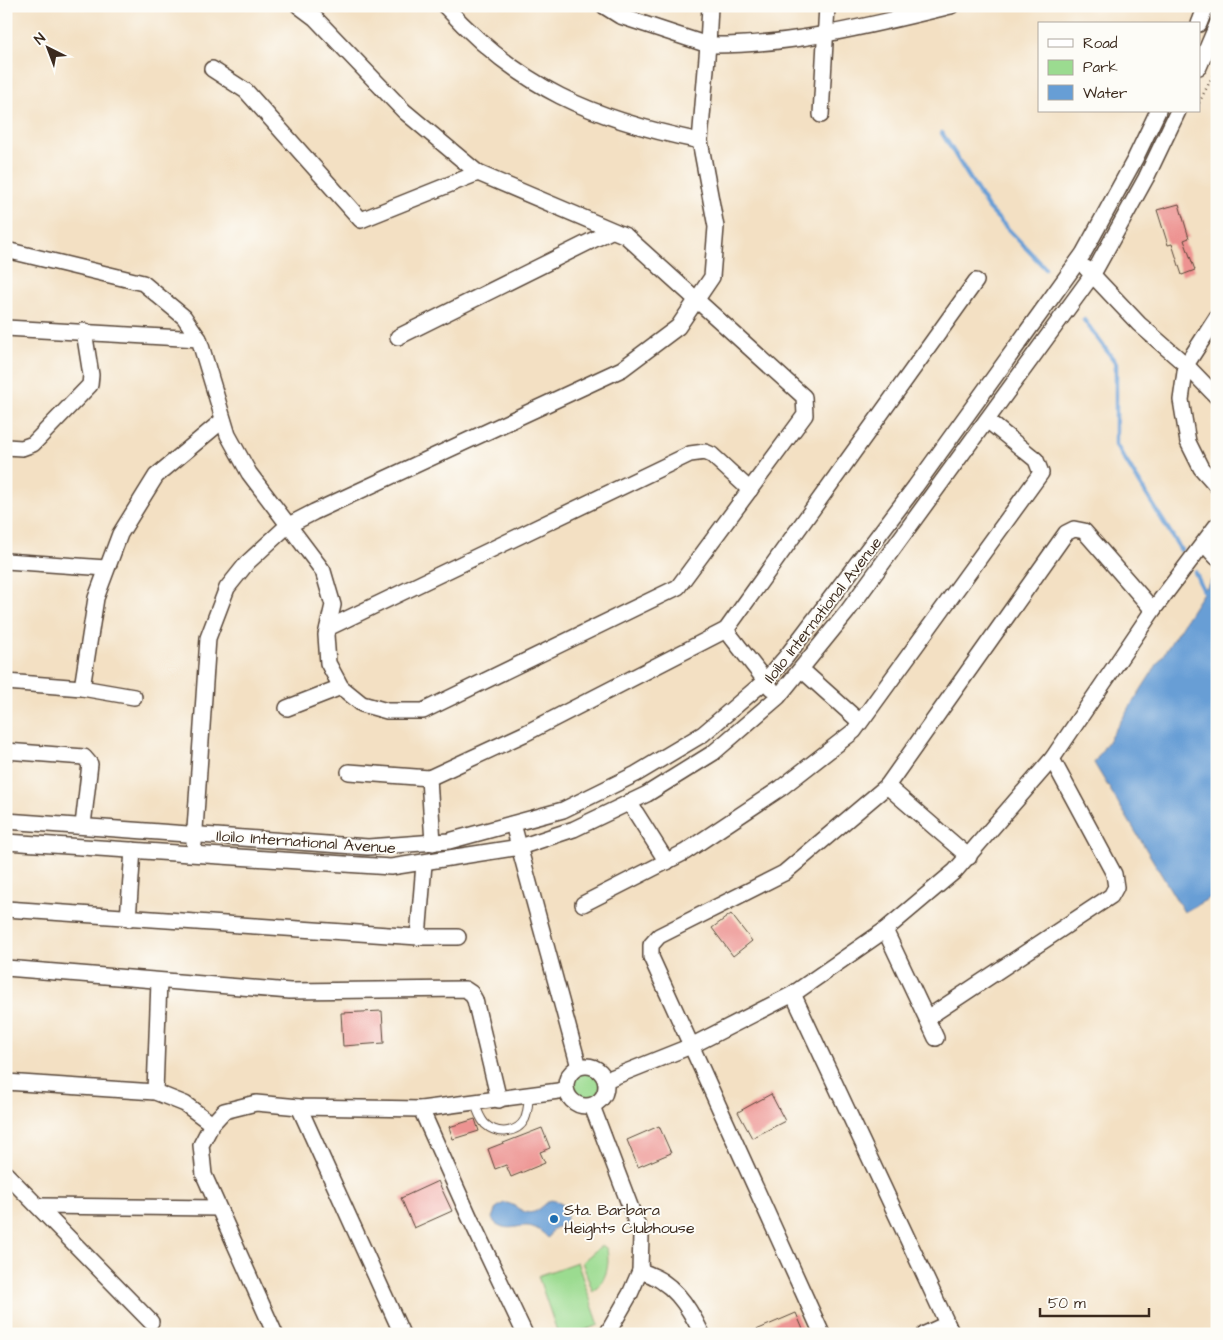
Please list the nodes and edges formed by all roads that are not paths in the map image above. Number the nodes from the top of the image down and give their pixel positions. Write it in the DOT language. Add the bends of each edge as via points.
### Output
graph roads {
  1 [pos="298,6"];
  2 [pos="445,6"];
  3 [pos="604,6"];
  4 [pos="710,6"];
  5 [pos="827,6"];
  6 [pos="951,6"];
  7 [pos="1206,6"];
  8 [pos="934,8"];
  9 [pos="1200,22"];
  10 [pos="1217,25"];
  11 [pos="824,36"];
  12 [pos="708,45"];
  13 [pos="1200,64"];
  14 [pos="212,69"];
  15 [pos="1158,112"];
  16 [pos="1178,112"];
  17 [pos="821,116"];
  18 [pos="700,141"];
  19 [pos="478,173"];
  20 [pos="611,231"];
  21 [pos="6,250"];
  22 [pos="1077,262"];
  23 [pos="1093,274"];
  24 [pos="976,281"];
  25 [pos="697,300"];
  26 [pos="1217,317"];
  27 [pos="6,328"];
  28 [pos="84,331"];
  29 [pos="398,336"];
  30 [pos="199,339"];
  31 [pos="1186,365"];
  32 [pos="1217,397"];
  33 [pos="223,420"];
  34 [pos="987,420"];
  35 [pos="6,447"];
  36 [pos="1217,486"];
  37 [pos="750,490"];
  38 [pos="1217,525"];
  39 [pos="287,526"];
  40 [pos="1204,544"];
  41 [pos="1217,558"];
  42 [pos="6,561"];
  43 [pos="106,568"];
  44 [pos="1153,610"];
  45 [pos="328,628"];
  46 [pos="726,630"];
  47 [pos="802,670"];
  48 [pos="766,680"];
  49 [pos="6,682"];
  50 [pos="341,687"];
  51 [pos="82,688"];
  52 [pos="134,697"];
  53 [pos="778,697"];
  54 [pos="287,708"];
  55 [pos="860,722"];
  56 [pos="6,751"];
  57 [pos="1052,759"];
  58 [pos="349,772"];
  59 [pos="429,778"];
  60 [pos="886,786"];
  61 [pos="629,802"];
  62 [pos="6,821"];
  63 [pos="512,824"];
  64 [pos="83,825"];
  65 [pos="195,835"];
  66 [pos="6,842"];
  67 [pos="433,843"];
  68 [pos="520,847"];
  69 [pos="133,850"];
  70 [pos="193,853"];
  71 [pos="969,857"];
  72 [pos="667,862"];
  73 [pos="424,864"];
  74 [pos="583,904"];
  75 [pos="6,909"];
  76 [pos="128,919"];
  77 [pos="885,930"];
  78 [pos="418,937"];
  79 [pos="458,937"];
  80 [pos="6,968"];
  81 [pos="159,981"];
  82 [pos="793,994"];
  83 [pos="927,1018"];
  84 [pos="936,1038"];
  85 [pos="691,1046"];
  86 [pos="579,1067"];
  87 [pos="606,1080"];
  88 [pos="6,1082"];
  89 [pos="566,1090"];
  90 [pos="155,1092"];
  91 [pos="529,1096"];
  92 [pos="499,1100"];
  93 [pos="475,1103"];
  94 [pos="592,1106"];
  95 [pos="299,1107"];
  96 [pos="421,1109"];
  97 [pos="212,1124"];
  98 [pos="6,1174"];
  99 [pos="38,1206"];
  100 [pos="218,1208"];
  101 [pos="640,1271"];
  102 [pos="151,1322"];
  103 [pos="950,1329"];
  104 [pos="275,1334"];
  105 [pos="402,1334"];
  106 [pos="526,1334"];
  107 [pos="607,1334"];
  108 [pos="702,1334"];
  109 [pos="822,1334"];
  110 [pos="925,1334"];
  1 -- 19 [label="street" via="315,18 404,111"];
  2 -- 18 [label="street" via="488,50 522,76 564,99 602,116"];
  3 -- 12 [label="street" via="620,16"];
  4 -- 12 [label="street"];
  5 -- 11 [label="street"];
  6 -- 8 [label="street"];
  7 -- 9 [label="street"];
  8 -- 11 [label="street"];
  10 -- 13 [label="street"];
  11 -- 12 [label="street"];
  11 -- 17 [label="street"];
  12 -- 18 [label="street"];
  14 -- 19 [label="street" via="246,91 362,220"];
  15 -- 22 [label="street, Iloilo International Avenue"];
  16 -- 23 [label="street, Iloilo International Avenue" via="1146,178"];
  18 -- 25 [label="street" via="716,227 712,277"];
  19 -- 20 [label="street"];
  20 -- 25 [label="street" via="626,236"];
  20 -- 29 [label="street"];
  21 -- 30 [label="street" via="143,283 184,317"];
  22 -- 23 [label="street"];
  22 -- 48 [label="street, Iloilo International Avenue" via="837,592"];
  23 -- 31 [label="street" via="1139,324"];
  23 -- 34 [label="street, Iloilo International Avenue"];
  24 -- 46 [label="street"];
  25 -- 37 [label="street" via="804,397 805,414"];
  25 -- 39 [label="street" via="678,327 622,369"];
  26 -- 31 [label="street"];
  27 -- 28 [label="street"];
  28 -- 30 [label="street"];
  28 -- 35 [label="street" via="90,385 33,444 22,448"];
  30 -- 33 [label="street"];
  31 -- 32 [label="street"];
  31 -- 36 [label="street" via="1181,400 1188,442 1201,468"];
  33 -- 39 [label="street" via="249,473"];
  33 -- 43 [label="street" via="156,476 120,534"];
  34 -- 47 [label="street, Iloilo International Avenue"];
  34 -- 55 [label="street" via="1036,460 1041,473"];
  37 -- 45 [label="street" via="712,455 705,452 690,454"];
  37 -- 50 [label="street" via="678,587 424,711 387,711 362,704"];
  38 -- 40 [label="street"];
  39 -- 45 [label="street" via="323,572 333,605"];
  39 -- 65 [label="street" via="227,588 208,638"];
  40 -- 41 [label="street"];
  40 -- 44 [label="street"];
  42 -- 43 [label="street"];
  43 -- 51 [label="street" via="96,598"];
  44 -- 57 [label="street"];
  44 -- 60 [label="street" via="1084,531 1074,529 1066,534"];
  45 -- 50 [label="street" via="328,663"];
  46 -- 48 [label="street"];
  46 -- 59 [label="street" via="524,734"];
  47 -- 53 [label="street, Iloilo International Avenue"];
  47 -- 55 [label="street"];
  48 -- 53 [label="street"];
  48 -- 63 [label="street, Iloilo International Avenue" via="703,734 636,774 563,810"];
  49 -- 51 [label="street"];
  50 -- 54 [label="street"];
  51 -- 52 [label="street"];
  53 -- 61 [label="street, Iloilo International Avenue" via="713,753"];
  55 -- 72 [label="street" via="854,731 781,788"];
  56 -- 64 [label="street" via="84,757 88,760"];
  57 -- 71 [label="street"];
  57 -- 83 [label="street" via="1114,874 1116,887 1111,896"];
  58 -- 59 [label="street"];
  59 -- 67 [label="street"];
  60 -- 71 [label="street"];
  60 -- 85 [label="street" via="784,873 659,936 651,945 651,956"];
  61 -- 68 [label="street, Iloilo International Avenue" via="574,829"];
  61 -- 72 [label="street"];
  62 -- 64 [label="street, Iloilo International Avenue"];
  63 -- 67 [label="street, Iloilo International Avenue"];
  63 -- 68 [label="street"];
  64 -- 65 [label="street, Iloilo International Avenue"];
  65 -- 67 [label="street, Iloilo International Avenue" via="368,847"];
  65 -- 70 [label="street"];
  66 -- 69 [label="street, Iloilo International Avenue"];
  68 -- 73 [label="street, Iloilo International Avenue"];
  68 -- 86 [label="street"];
  69 -- 70 [label="street, Iloilo International Avenue"];
  69 -- 76 [label="street"];
  70 -- 73 [label="street, Iloilo International Avenue" via="391,867"];
  71 -- 77 [label="street"];
  72 -- 74 [label="street"];
  73 -- 78 [label="street"];
  75 -- 76 [label="street"];
  76 -- 78 [label="street"];
  77 -- 82 [label="street"];
  77 -- 83 [label="street"];
  78 -- 79 [label="street"];
  80 -- 81 [label="street"];
  81 -- 90 [label="street"];
  81 -- 92 [label="street" via="290,991 465,988 475,1000"];
  82 -- 85 [label="street"];
  82 -- 103 [label="street"];
  83 -- 84 [label="street"];
  85 -- 87 [label="street"];
  85 -- 109 [label="street"];
  86 -- 87 [label="street" via="590,1066 600,1071"];
  86 -- 89 [label="street" via="571,1072"];
  87 -- 94 [label="street" via="606,1091"];
  88 -- 90 [label="street"];
  89 -- 91 [label="street"];
  89 -- 94 [label="street" via="571,1100 580,1106"];
  90 -- 97 [label="street" via="185,1104"];
  91 -- 92 [label="street"];
  91 -- 93 [label="lane" via="526,1118 515,1129 505,1132 496,1131 486,1124"];
  92 -- 93 [label="street"];
  93 -- 96 [label="street"];
  94 -- 101 [label="street" via="641,1235"];
  95 -- 96 [label="street"];
  95 -- 97 [label="street" via="256,1103 224,1111"];
  95 -- 105 [label="street"];
  96 -- 106 [label="street" via="468,1216"];
  97 -- 100 [label="street" via="201,1146 204,1174"];
  98 -- 99 [label="street"];
  99 -- 100 [label="street"];
  99 -- 102 [label="street"];
  100 -- 104 [label="street"];
  101 -- 107 [label="street"];
  101 -- 108 [label="street" via="653,1275 674,1289"];
  103 -- 110 [label="street"];
}
